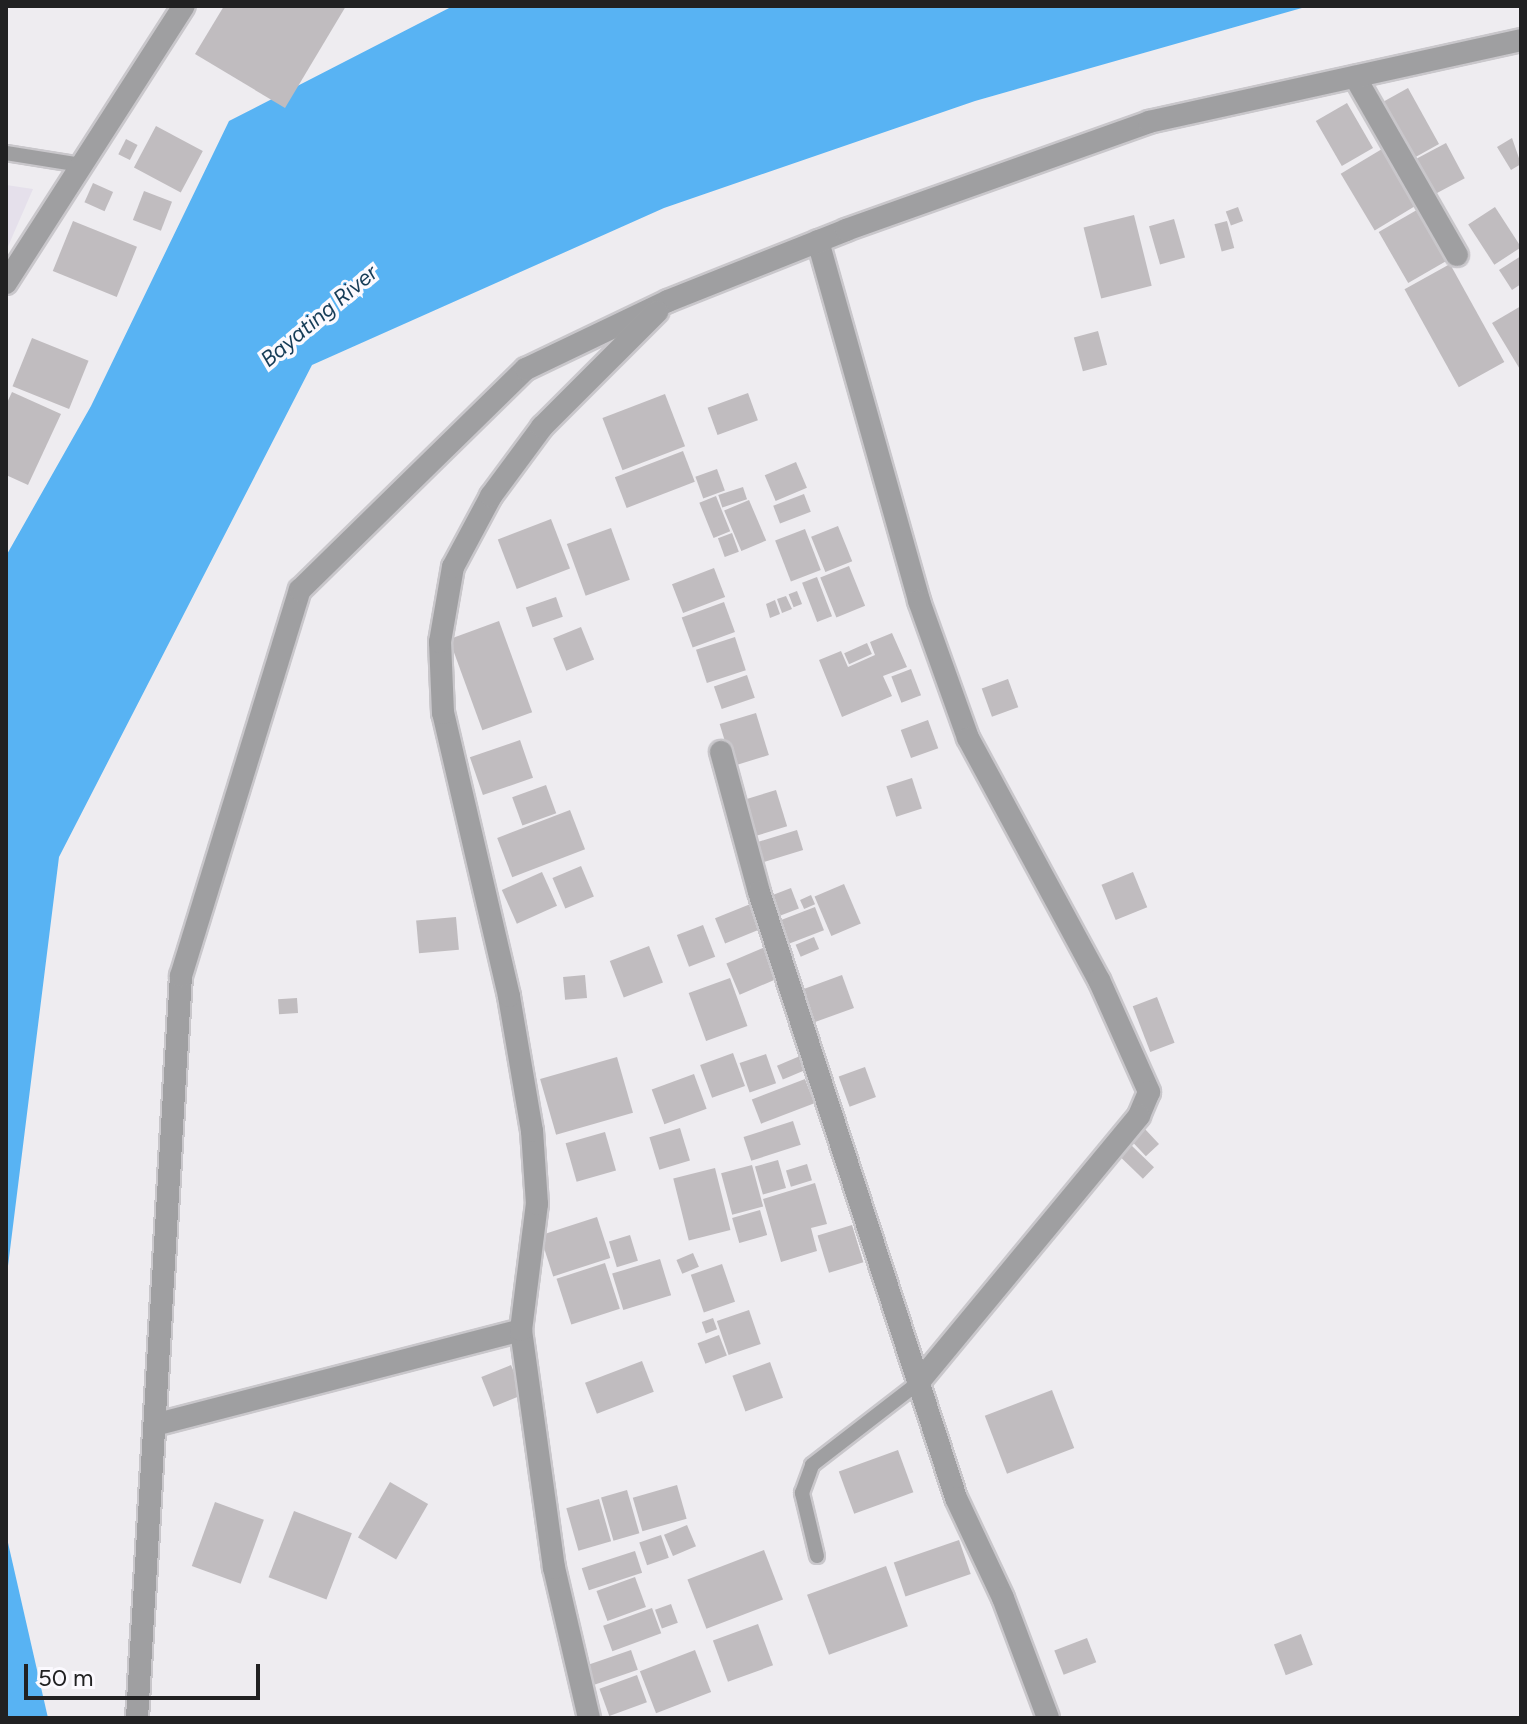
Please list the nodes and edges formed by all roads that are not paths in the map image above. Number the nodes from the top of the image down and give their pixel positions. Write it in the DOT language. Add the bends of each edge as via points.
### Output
graph roads {
  1 [pos="184,6"];
  2 [pos="1521,40"];
  3 [pos="1355,77"];
  4 [pos="6,153"];
  5 [pos="81,165"];
  6 [pos="818,241"];
  7 [pos="1457,255"];
  8 [pos="6,283"];
  9 [pos="668,301"];
  10 [pos="721,752"];
  11 [pos="521,1330"];
  12 [pos="918,1383"];
  13 [pos="158,1424"];
  14 [pos="817,1556"];
  15 [pos="137,1718"];
  16 [pos="589,1718"];
  17 [pos="1048,1718"];
  1 -- 5 [label="street"];
  2 -- 3 [label="street"];
  3 -- 6 [label="street" via="1149,122"];
  3 -- 7 [label="street"];
  4 -- 5 [label="lane"];
  5 -- 8 [label="street"];
  6 -- 9 [label="street"];
  6 -- 12 [label="street" via="919,601 968,738 1099,980 1149,1092 1139,1116"];
  9 -- 11 [label="street" via="542,427 491,496 453,567 440,642 443,713 509,996 532,1131 537,1204"];
  9 -- 13 [label="street" via="526,369 300,590 181,976"];
  10 -- 12 [label="street" via="759,892"];
  11 -- 13 [label="street"];
  11 -- 16 [label="street" via="554,1568"];
  12 -- 14 [label="lane" via="812,1465 802,1493"];
  12 -- 17 [label="street" via="956,1498 1003,1598"];
  13 -- 15 [label="street"];
}
